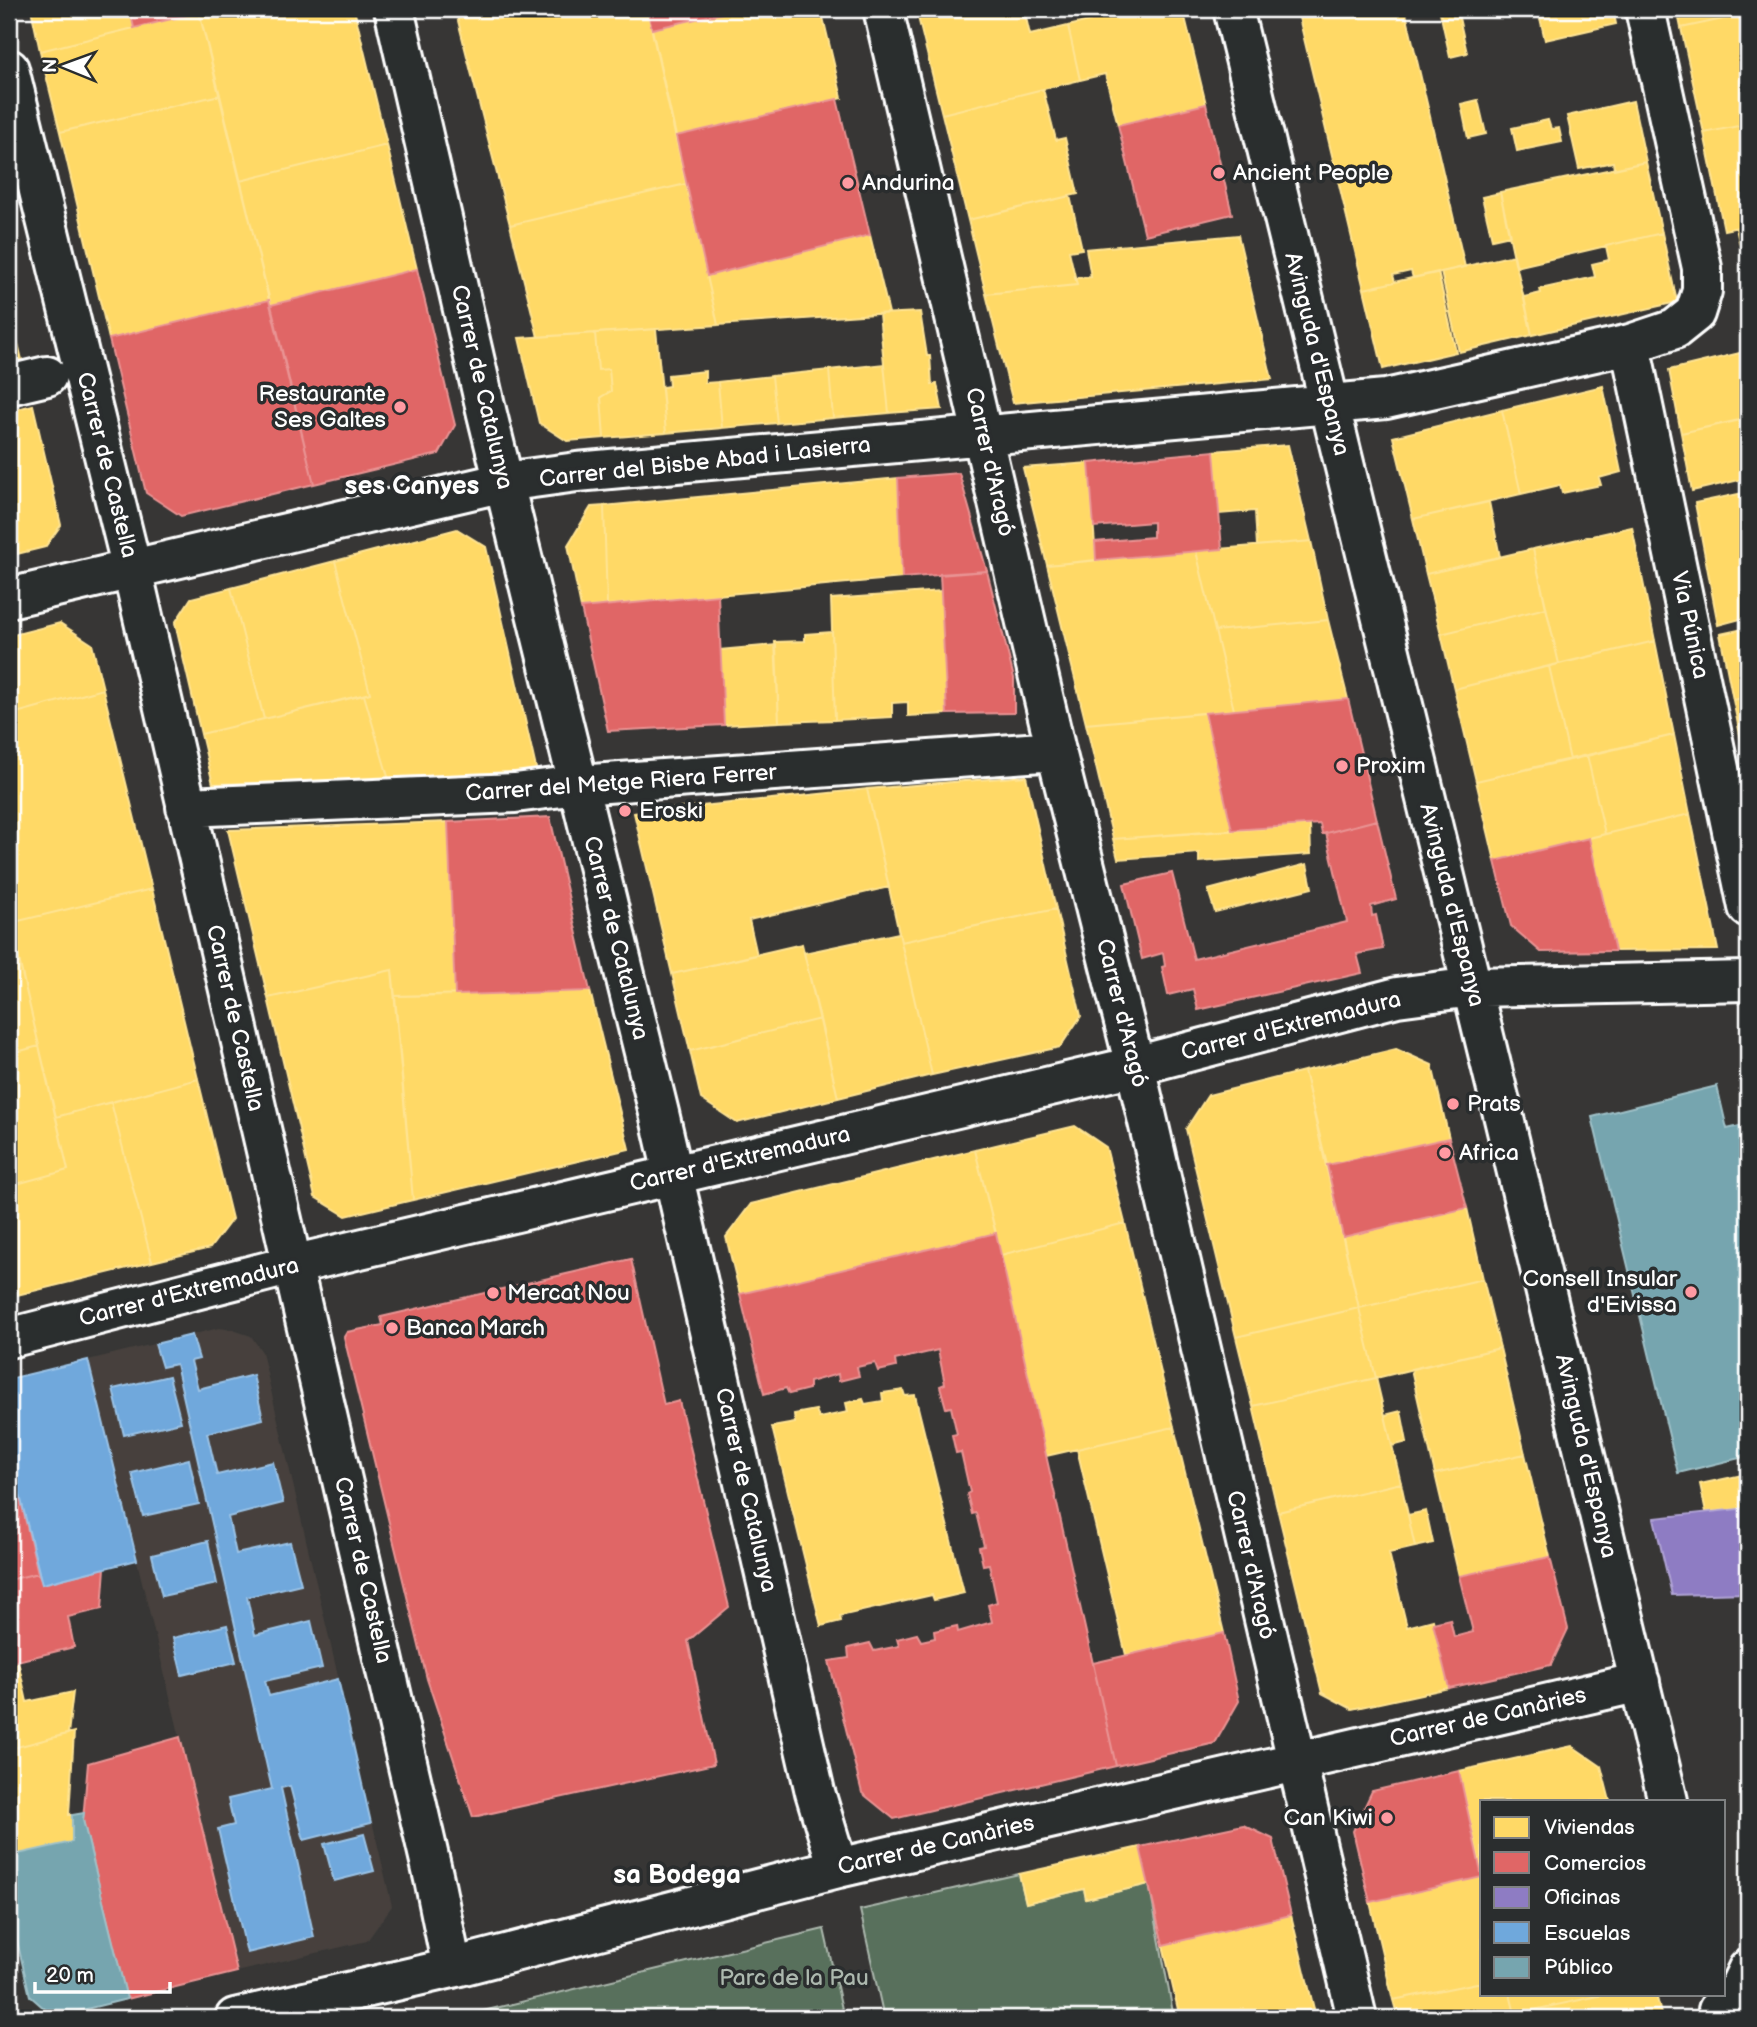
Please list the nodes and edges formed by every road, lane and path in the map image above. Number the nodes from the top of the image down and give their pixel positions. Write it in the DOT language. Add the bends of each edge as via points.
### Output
graph roads {
  1 [pos="394,9"];
  2 [pos="883,9"];
  3 [pos="1233,9"];
  4 [pos="1644,9"];
  5 [pos="9,69"];
  6 [pos="1630,344"];
  7 [pos="47,376"];
  8 [pos="9,385"];
  9 [pos="1329,402"];
  10 [pos="984,435"];
  11 [pos="504,482"];
  12 [pos="132,569"];
  13 [pos="9,598"];
  14 [pos="1056,751"];
  15 [pos="578,785"];
  16 [pos="186,807"];
  17 [pos="1748,907"];
  18 [pos="1748,981"];
  19 [pos="1472,987"];
  20 [pos="1135,1066"];
  21 [pos="673,1175"];
  22 [pos="292,1265"];
  23 [pos="9,1338"];
  24 [pos="1640,1682"];
  25 [pos="1296,1762"];
  26 [pos="1668,1800"];
  27 [pos="838,1868"];
  28 [pos="452,1968"];
  29 [pos="1748,1969"];
  30 [pos="1717,2007"];
  31 [pos="234,2018"];
  32 [pos="1357,2018"];
  1 -- 11 [label="street, Carrer de Catalunya"];
  2 -- 10 [label="street, Carrer d'Aragó"];
  3 -- 9 [label="street, Avinguda d'Espanya"];
  4 -- 6 [label="street, Carrer del Bisbe Abad i Lasierra" via="1702,268 1702,291 1695,313 1675,329"];
  5 -- 12 [label="street, Carrer de Castella"];
  6 -- 9 [label="street, Carrer del Bisbe Abad i Lasierra" via="1386,399"];
  6 -- 17 [label="street, Via Púnica"];
  7 -- 8 [label="street"];
  9 -- 10 [label="street, Carrer del Bisbe Abad i Lasierra"];
  9 -- 19 [label="street, Avinguda d'Espanya"];
  10 -- 11 [label="street, Carrer del Bisbe Abad i Lasierra"];
  10 -- 14 [label="street, Carrer d'Aragó"];
  11 -- 12 [label="street, Carrer del Bisbe Abad i Lasierra"];
  11 -- 15 [label="street, Carrer de Catalunya"];
  12 -- 13 [label="street, Carrer del Bisbe Abad i Lasierra"];
  12 -- 16 [label="street, Carrer de Castella"];
  14 -- 15 [label="street, Carrer del Metge Riera Ferrer"];
  14 -- 20 [label="street, Carrer d'Aragó"];
  15 -- 16 [label="street, Carrer del Metge Riera Ferrer" via="515,793"];
  15 -- 21 [label="street, Carrer de Catalunya"];
  16 -- 22 [label="street, Carrer de Castella"];
  18 -- 19 [label="street, Carrer d'Extremadura"];
  19 -- 20 [label="street, Carrer d'Extremadura" via="1397,997"];
  19 -- 24 [label="street, Avinguda d'Espanya"];
  20 -- 21 [label="street, Carrer d'Extremadura"];
  20 -- 25 [label="street, Carrer d'Aragó"];
  21 -- 22 [label="street, Carrer d'Extremadura"];
  21 -- 27 [label="street, Carrer de Catalunya" via="815,1792"];
  22 -- 23 [label="street, Carrer d'Extremadura"];
  22 -- 28 [label="street, Carrer de Castella"];
  24 -- 25 [label="street, Carrer de Canàries"];
  24 -- 26 [label="street, Avinguda d'Espanya"];
  25 -- 27 [label="street, Carrer de Canàries"];
  25 -- 32 [label="street, Carrer d'Aragó"];
  27 -- 28 [label="street, Carrer de Canàries"];
  28 -- 31 [label="street, Carrer de Canàries"];
  29 -- 30 [label="street" via="1739,1988"];
}
